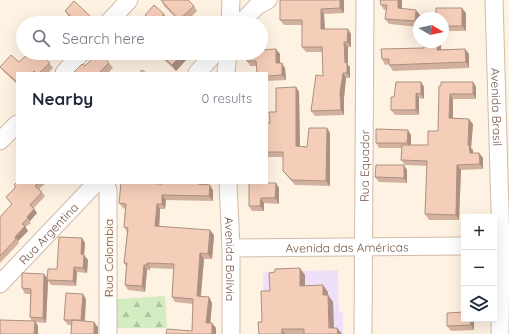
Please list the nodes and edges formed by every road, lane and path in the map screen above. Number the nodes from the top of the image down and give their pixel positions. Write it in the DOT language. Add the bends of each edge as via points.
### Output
graph roads {
  1 [pos="129,0"];
  2 [pos="231,0"];
  3 [pos="268,0"];
  4 [pos="365,0"];
  5 [pos="494,0"];
  6 [pos="114,16"];
  7 [pos="230,16"];
  8 [pos="248,16"];
  9 [pos="76,60"];
  10 [pos="209,60"];
  11 [pos="227,60"];
  12 [pos="65,72"];
  13 [pos="198,72"];
  14 [pos="226,72"];
  15 [pos="16,125"];
  16 [pos="0,141"];
  17 [pos="95,184"];
  18 [pos="106,184"];
  19 [pos="228,184"];
  20 [pos="364,246"];
  21 [pos="461,246"];
  22 [pos="501,246"];
  23 [pos="231,248"];
  24 [pos="0,284"];
  25 [pos="365,333"];
  26 [pos="108,334"];
  27 [pos="231,334"];
  28 [pos="500,334"];
  1 -- 6 [label="street"];
  2 -- 7 [label="street"];
  3 -- 8 [label="street" via="257,6"];
  4 -- 20 [label="street, Rua Equador"];
  5 -- 22 [label="street, Avenida Brasil"];
  9 -- 12 [label="street"];
  10 -- 13 [label="street"];
  11 -- 14 [label="street"];
  15 -- 16 [label="street"];
  17 -- 24 [label="street, Rua Argentina"];
  18 -- 26 [label="street, Rua Colombia"];
  19 -- 23 [label="street, Avenida Bolívia"];
  20 -- 21 [label="street, Avenida das Américas"];
  20 -- 23 [label="street, Avenida das Américas"];
  20 -- 25 [label="street, Rua Equador"];
  22 -- 28 [label="street, Avenida Brasil"];
  23 -- 27 [label="street, Avenida Bolívia"];
}
